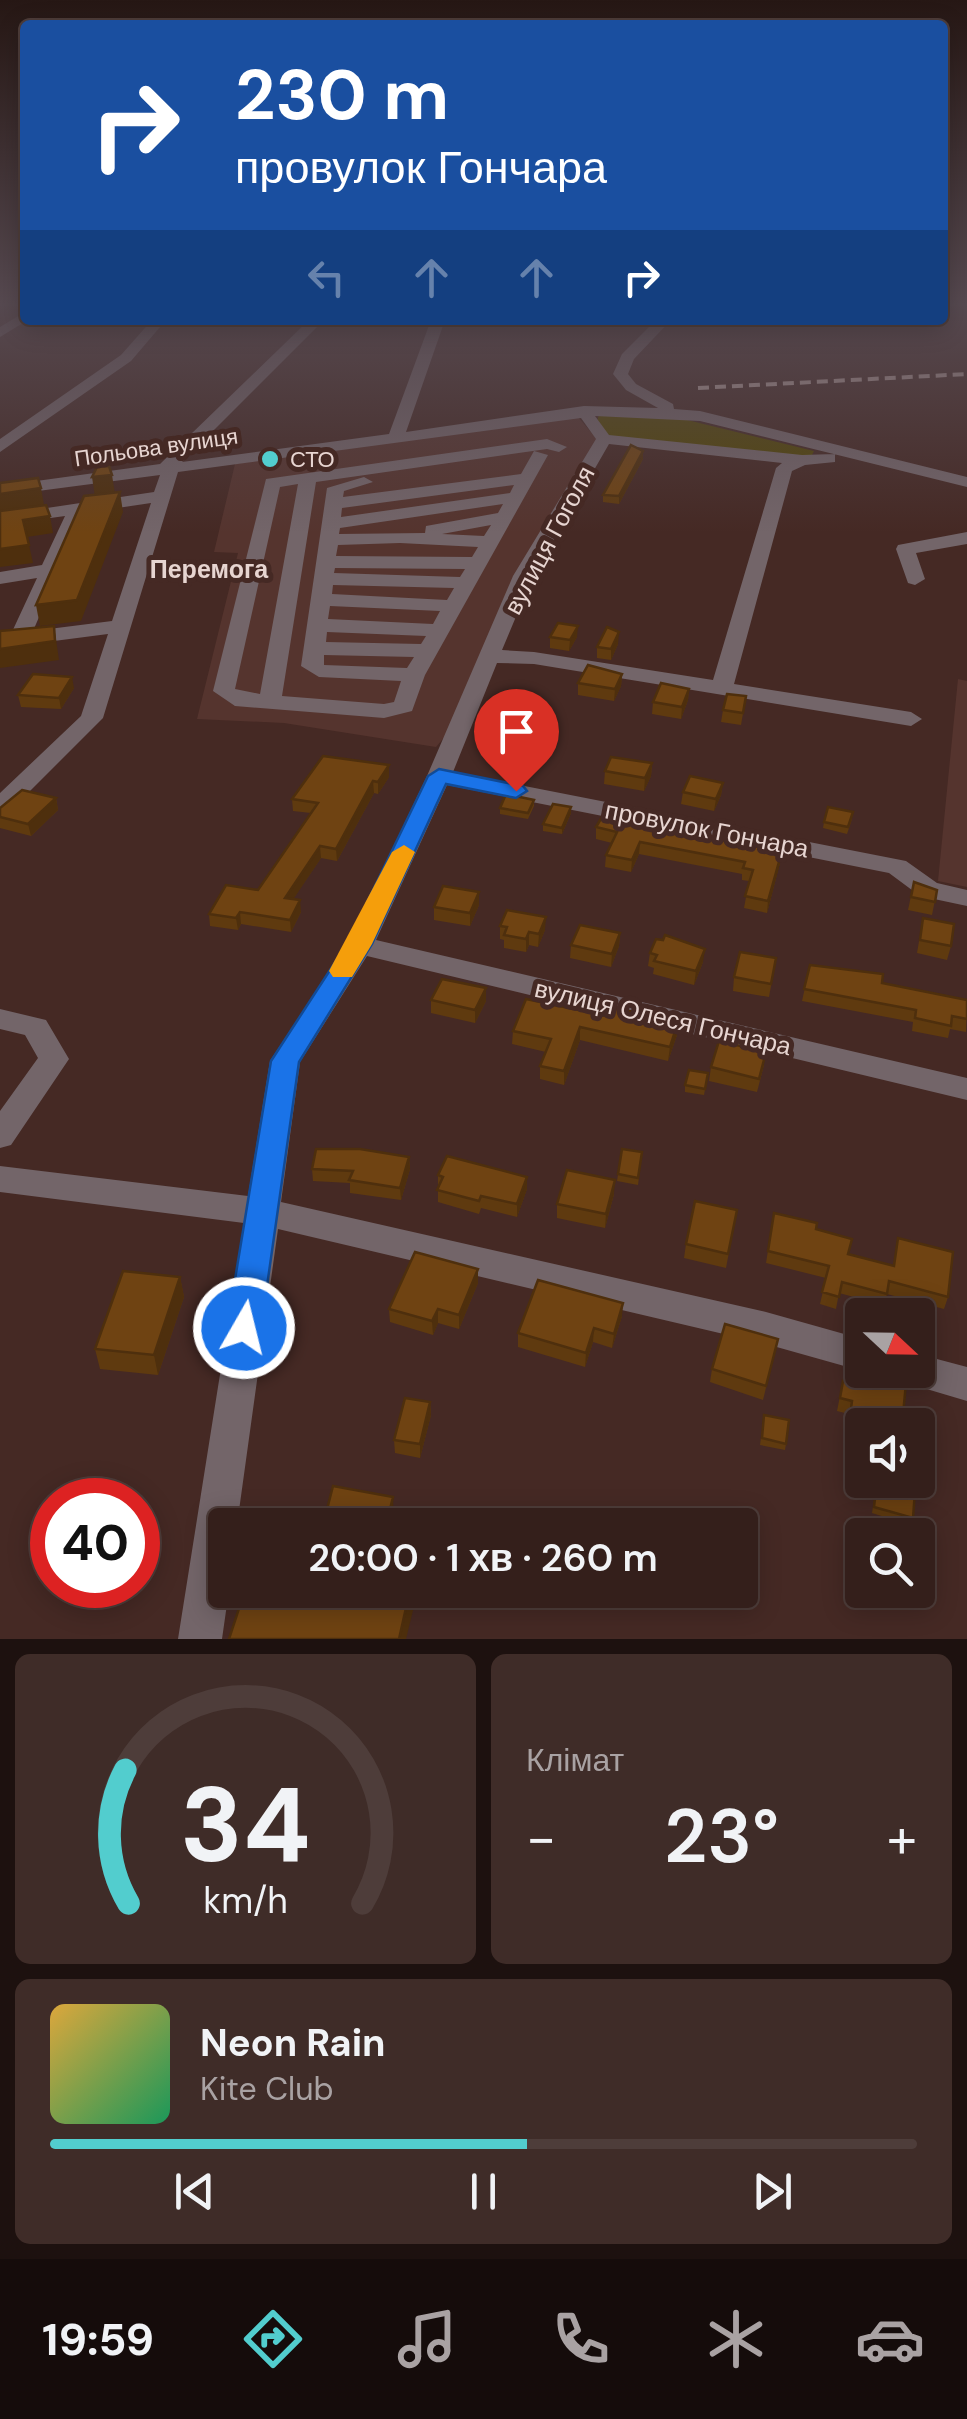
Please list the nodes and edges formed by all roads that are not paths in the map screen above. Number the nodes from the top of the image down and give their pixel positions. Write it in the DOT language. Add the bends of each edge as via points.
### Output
graph roads {
  1 [pos="96,379"];
  2 [pos="257,379"];
  3 [pos="416,379"];
  4 [pos="625,379"];
  5 [pos="584,411"];
  6 [pos="686,414"];
  7 [pos="396,436"];
  8 [pos="558,437"];
  9 [pos="602,442"];
  10 [pos="0,447"];
  11 [pos="540,456"];
  12 [pos="802,460"];
  13 [pos="869,460"];
  14 [pos="168,468"];
  15 [pos="308,478"];
  16 [pos="527,478"];
  17 [pos="967,482"];
  18 [pos="272,483"];
  19 [pos="0,491"];
  20 [pos="162,496"];
  21 [pos="516,496"];
  22 [pos="334,504"];
  23 [pos="77,509"];
  24 [pos="506,517"];
  25 [pos="0,520"];
  26 [pos="330,532"];
  27 [pos="400,537"];
  28 [pos="967,538"];
  29 [pos="491,542"];
  30 [pos="480,563"];
  31 [pos="50,570"];
  32 [pos="0,578"];
  33 [pos="915,579"];
  34 [pos="323,580"];
  35 [pos="468,584"];
  36 [pos="454,606"];
  37 [pos="121,626"];
  38 [pos="317,626"];
  39 [pos="440,630"];
  40 [pos="9,641"];
  41 [pos="314,648"];
  42 [pos="428,651"];
  43 [pos="491,656"];
  44 [pos="414,676"];
  45 [pos="722,687"];
  46 [pos="270,702"];
  47 [pos="911,718"];
  48 [pos="439,776"];
  49 [pos="0,806"];
  50 [pos="967,898"];
  51 [pos="360,944"];
  52 [pos="0,1019"];
  53 [pos="967,1089"];
  54 [pos="0,1136"];
  55 [pos="0,1180"];
  56 [pos="260,1211"];
  57 [pos="845,1350"];
  58 [pos="935,1375"];
  59 [pos="967,1384"];
  60 [pos="200,1639"];
  1 -- 10 [label="street"];
  2 -- 14 [label="street"];
  3 -- 7 [label="street"];
  4 -- 6 [label="street"];
  5 -- 6 [label="street, Польова вулиця"];
  5 -- 7 [label="street, Польова вулиця"];
  5 -- 9 [label="street, вулиця Гоголя"];
  6 -- 13 [label="street, Польова вулиця"];
  7 -- 14 [label="street, Польова вулиця"];
  8 -- 9 [label="street"];
  8 -- 11 [label="street" via="556,453"];
  8 -- 15 [label="street" via="547,444"];
  8 -- 18 [label="street" via="274,466"];
  9 -- 12 [label="street"];
  9 -- 43 [label="street, вулиця Гоголя" via="524,576"];
  11 -- 16 [label="street"];
  11 -- 22 [label="street" via="340,486"];
  12 -- 13 [label="street"];
  12 -- 45 [label="street" via="784,468"];
  13 -- 17 [label="street, Польова вулиця"];
  14 -- 19 [label="street, Польова вулиця"];
  14 -- 20 [label="street"];
  15 -- 18 [label="street"];
  15 -- 46 [label="street"];
  16 -- 21 [label="street"];
  16 -- 22 [label="street"];
  18 -- 46 [label="street" via="224,691 236,700"];
  20 -- 23 [label="street"];
  20 -- 37 [label="street"];
  21 -- 24 [label="street"];
  21 -- 26 [label="street"];
  22 -- 26 [label="street"];
  23 -- 25 [label="street"];
  23 -- 31 [label="street"];
  24 -- 27 [label="street"];
  24 -- 29 [label="street"];
  26 -- 27 [label="street"];
  26 -- 34 [label="street"];
  27 -- 29 [label="street"];
  28 -- 33 [label="street" via="905,549"];
  29 -- 30 [label="street"];
  30 -- 34 [label="street"];
  30 -- 35 [label="street"];
  31 -- 32 [label="street"];
  31 -- 40 [label="street"];
  34 -- 35 [label="street"];
  34 -- 36 [label="street"];
  34 -- 38 [label="street"];
  35 -- 36 [label="street"];
  36 -- 39 [label="street"];
  37 -- 40 [label="street"];
  37 -- 49 [label="street" via="92,718"];
  38 -- 39 [label="street"];
  38 -- 41 [label="street"];
  39 -- 42 [label="street"];
  41 -- 42 [label="street"];
  41 -- 44 [label="street" via="312,666 319,671"];
  42 -- 44 [label="street"];
  43 -- 45 [label="street"];
  43 -- 48 [label="street, вулиця Гоголя"];
  44 -- 46 [label="street" via="397,710"];
  45 -- 47 [label="street"];
  48 -- 50 [label="street, провулок Гончара" via="897,867 929,890"];
  48 -- 51 [label="street, вулиця Гоголя"];
  51 -- 53 [label="street, вулиця Олеся Гончара"];
  51 -- 56 [label="street, вулиця Гоголя" via="285,1061"];
  52 -- 54 [label="street" via="35,1028 54,1058"];
  55 -- 56 [label="street"];
  56 -- 57 [label="street"];
  56 -- 60 [label="street, вулиця Гоголя"];
  58 -- 59 [label="street"];
}
